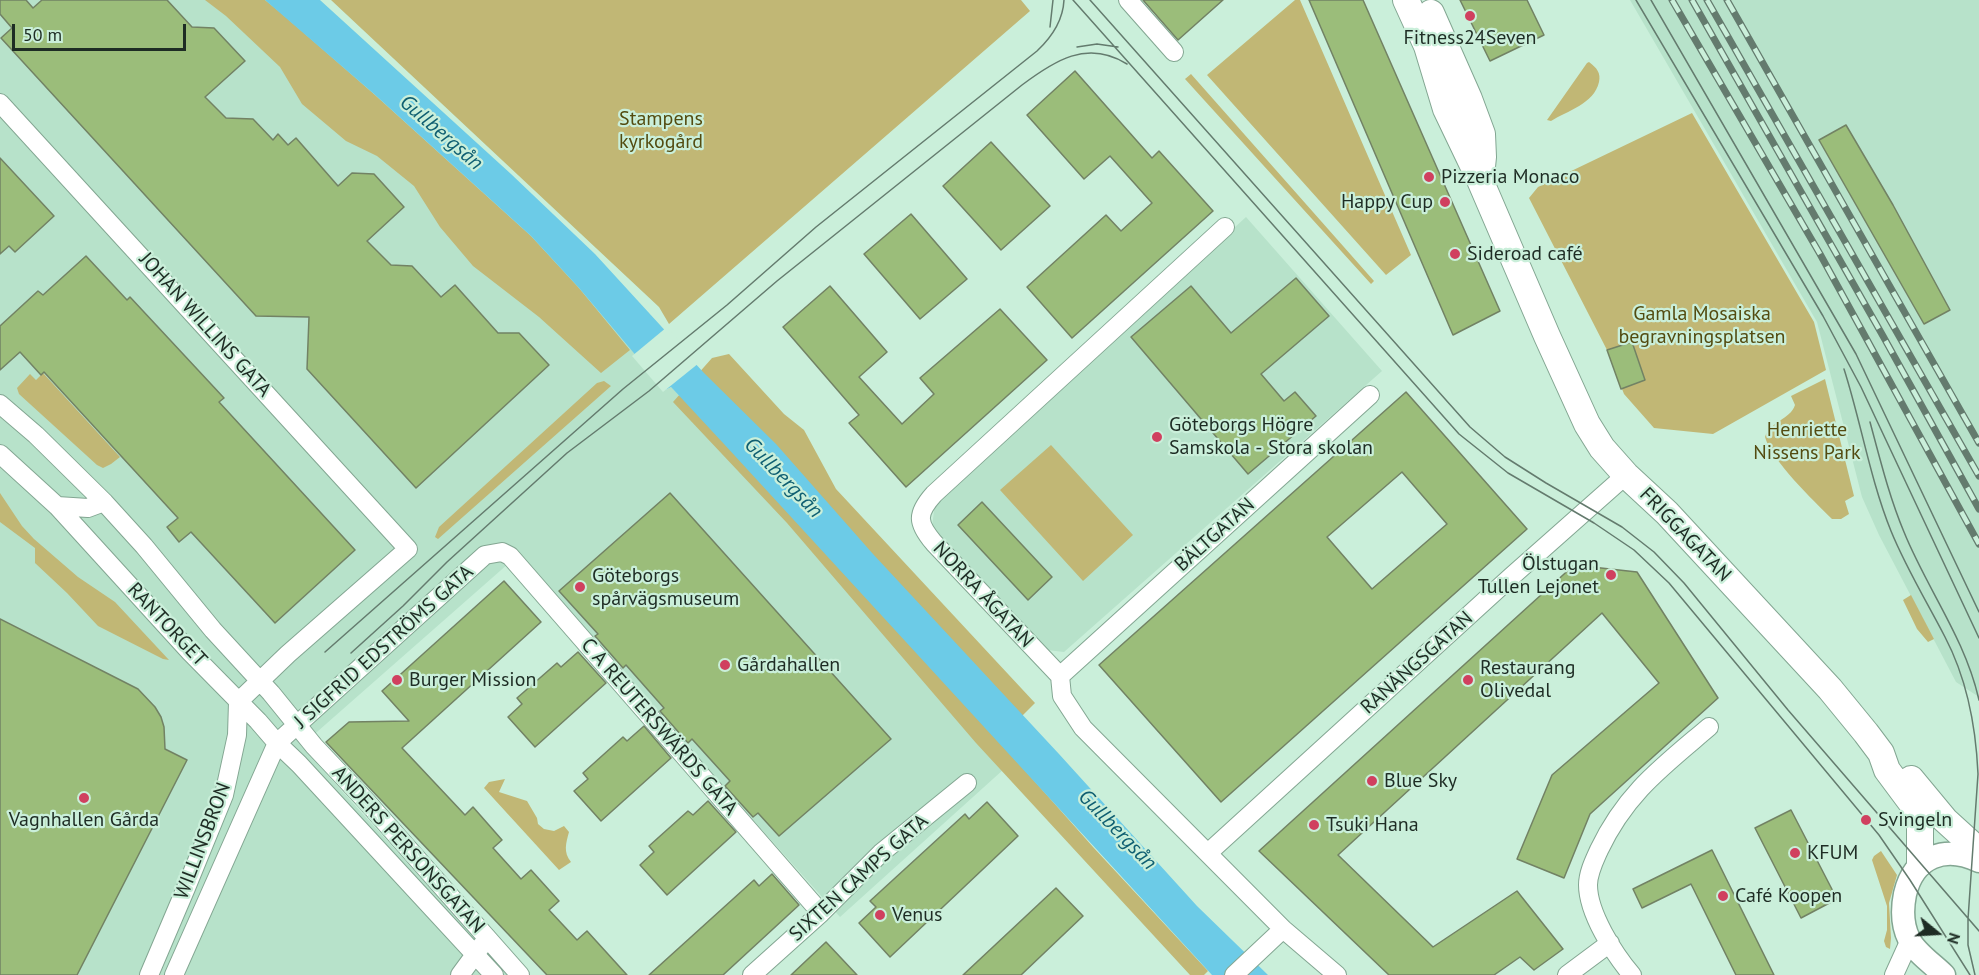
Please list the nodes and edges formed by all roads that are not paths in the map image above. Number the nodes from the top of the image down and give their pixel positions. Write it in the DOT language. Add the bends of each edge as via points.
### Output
graph roads {
  1 [pos="1128,0"];
  2 [pos="1406,0"];
  3 [pos="1425,0"];
  4 [pos="1173,51"];
  5 [pos="0,103"];
  6 [pos="1480,180"];
  7 [pos="1225,227"];
  8 [pos="1370,395"];
  9 [pos="0,404"];
  10 [pos="0,454"];
  11 [pos="1626,475"];
  12 [pos="104,502"];
  13 [pos="57,507"];
  14 [pos="491,554"];
  15 [pos="1060,676"];
  16 [pos="260,680"];
  17 [pos="238,702"];
  18 [pos="297,725"];
  19 [pos="1708,727"];
  20 [pos="277,743"];
  21 [pos="1881,753"];
  22 [pos="967,783"];
  23 [pos="1979,850"];
  24 [pos="1208,853"];
  25 [pos="1979,861"];
  26 [pos="1920,863"];
  27 [pos="821,913"];
  28 [pos="1283,929"];
  29 [pos="488,939"];
  30 [pos="1910,942"];
  31 [pos="1610,943"];
  32 [pos="475,954"];
  33 [pos="148,975"];
  34 [pos="174,975"];
  35 [pos="460,975"];
  36 [pos="494,975"];
  37 [pos="520,975"];
  38 [pos="752,975"];
  39 [pos="1234,975"];
  40 [pos="1337,975"];
  41 [pos="1567,975"];
  42 [pos="1632,975"];
  43 [pos="1894,975"];
  44 [pos="1944,975"];
  1 -- 4 [label="street"];
  2 -- 6 [label="main road, FRIGGAGATAN" via="1446,109"];
  3 -- 6 [label="main road, FRIGGAGATAN" via="1482,134"];
  5 -- 16 [label="street, JOHAN WILLINS GATA" via="408,549"];
  6 -- 11 [label="main road, FRIGGAGATAN" via="1587,424"];
  7 -- 15 [label="street, NORRA ÅGATAN" via="934,494 921,512 923,530 934,543"];
  8 -- 15 [label="street, BÄLTGATAN"];
  9 -- 12 [label="street, RANTORGET"];
  10 -- 13 [label="street, RANTORGET"];
  11 -- 21 [label="main road, FRIGGAGATAN" via="1667,513 1830,689"];
  11 -- 24 [label="street, RANÄNGSGATAN"];
  12 -- 13 [label="street" via="88,508"];
  12 -- 16 [label="street, RANTORGET"];
  13 -- 17 [label="street, RANTORGET"];
  14 -- 18 [label="street, J SIGFRID EDSTRÖMS GATA" via="485,555"];
  14 -- 27 [label="street, C A REUTERSWÄRDS GATA" via="502,552 510,556"];
  15 -- 24 [label="street, NORRA ÅGATAN" via="1062,696 1083,728"];
  16 -- 17 [label="street"];
  16 -- 18 [label="street, RANTORGET"];
  17 -- 20 [label="street, RANTORGET"];
  17 -- 33 [label="street, WILLINSBRON" via="237,735 224,795"];
  18 -- 20 [label="street, J SIGFRID EDSTRÖMS GATA"];
  18 -- 29 [label="street, ANDERS PERSONSGATAN"];
  19 -- 31 [label="street" via="1646,781 1622,809 1592,866 1589,899"];
  20 -- 32 [label="street, ANDERS PERSONSGATAN"];
  20 -- 34 [label="street, WILLINSBRON"];
  21 -- 23 [label="main road" via="1900,765 1945,820"];
  21 -- 26 [label="main road, FRIGGAGATAN" via="1887,770 1916,809"];
  22 -- 27 [label="street, SIXTEN CAMPS GATA" via="882,853"];
  24 -- 28 [label="street, NORRA ÅGATAN"];
  25 -- 26 [label="street" via="1943,854"];
  26 -- 30 [label="street" via="1903,905"];
  27 -- 38 [label="street, SIXTEN CAMPS GATA"];
  28 -- 39 [label="street"];
  28 -- 40 [label="street, NORRA ÅGATAN"];
  29 -- 32 [label="street"];
  29 -- 37 [label="street, ANDERS PERSONSGATAN"];
  30 -- 43 [label="street"];
  30 -- 44 [label="street"];
  31 -- 41 [label="street"];
  31 -- 42 [label="street"];
  32 -- 35 [label="street"];
  32 -- 36 [label="street, ANDERS PERSONSGATAN"];
}
